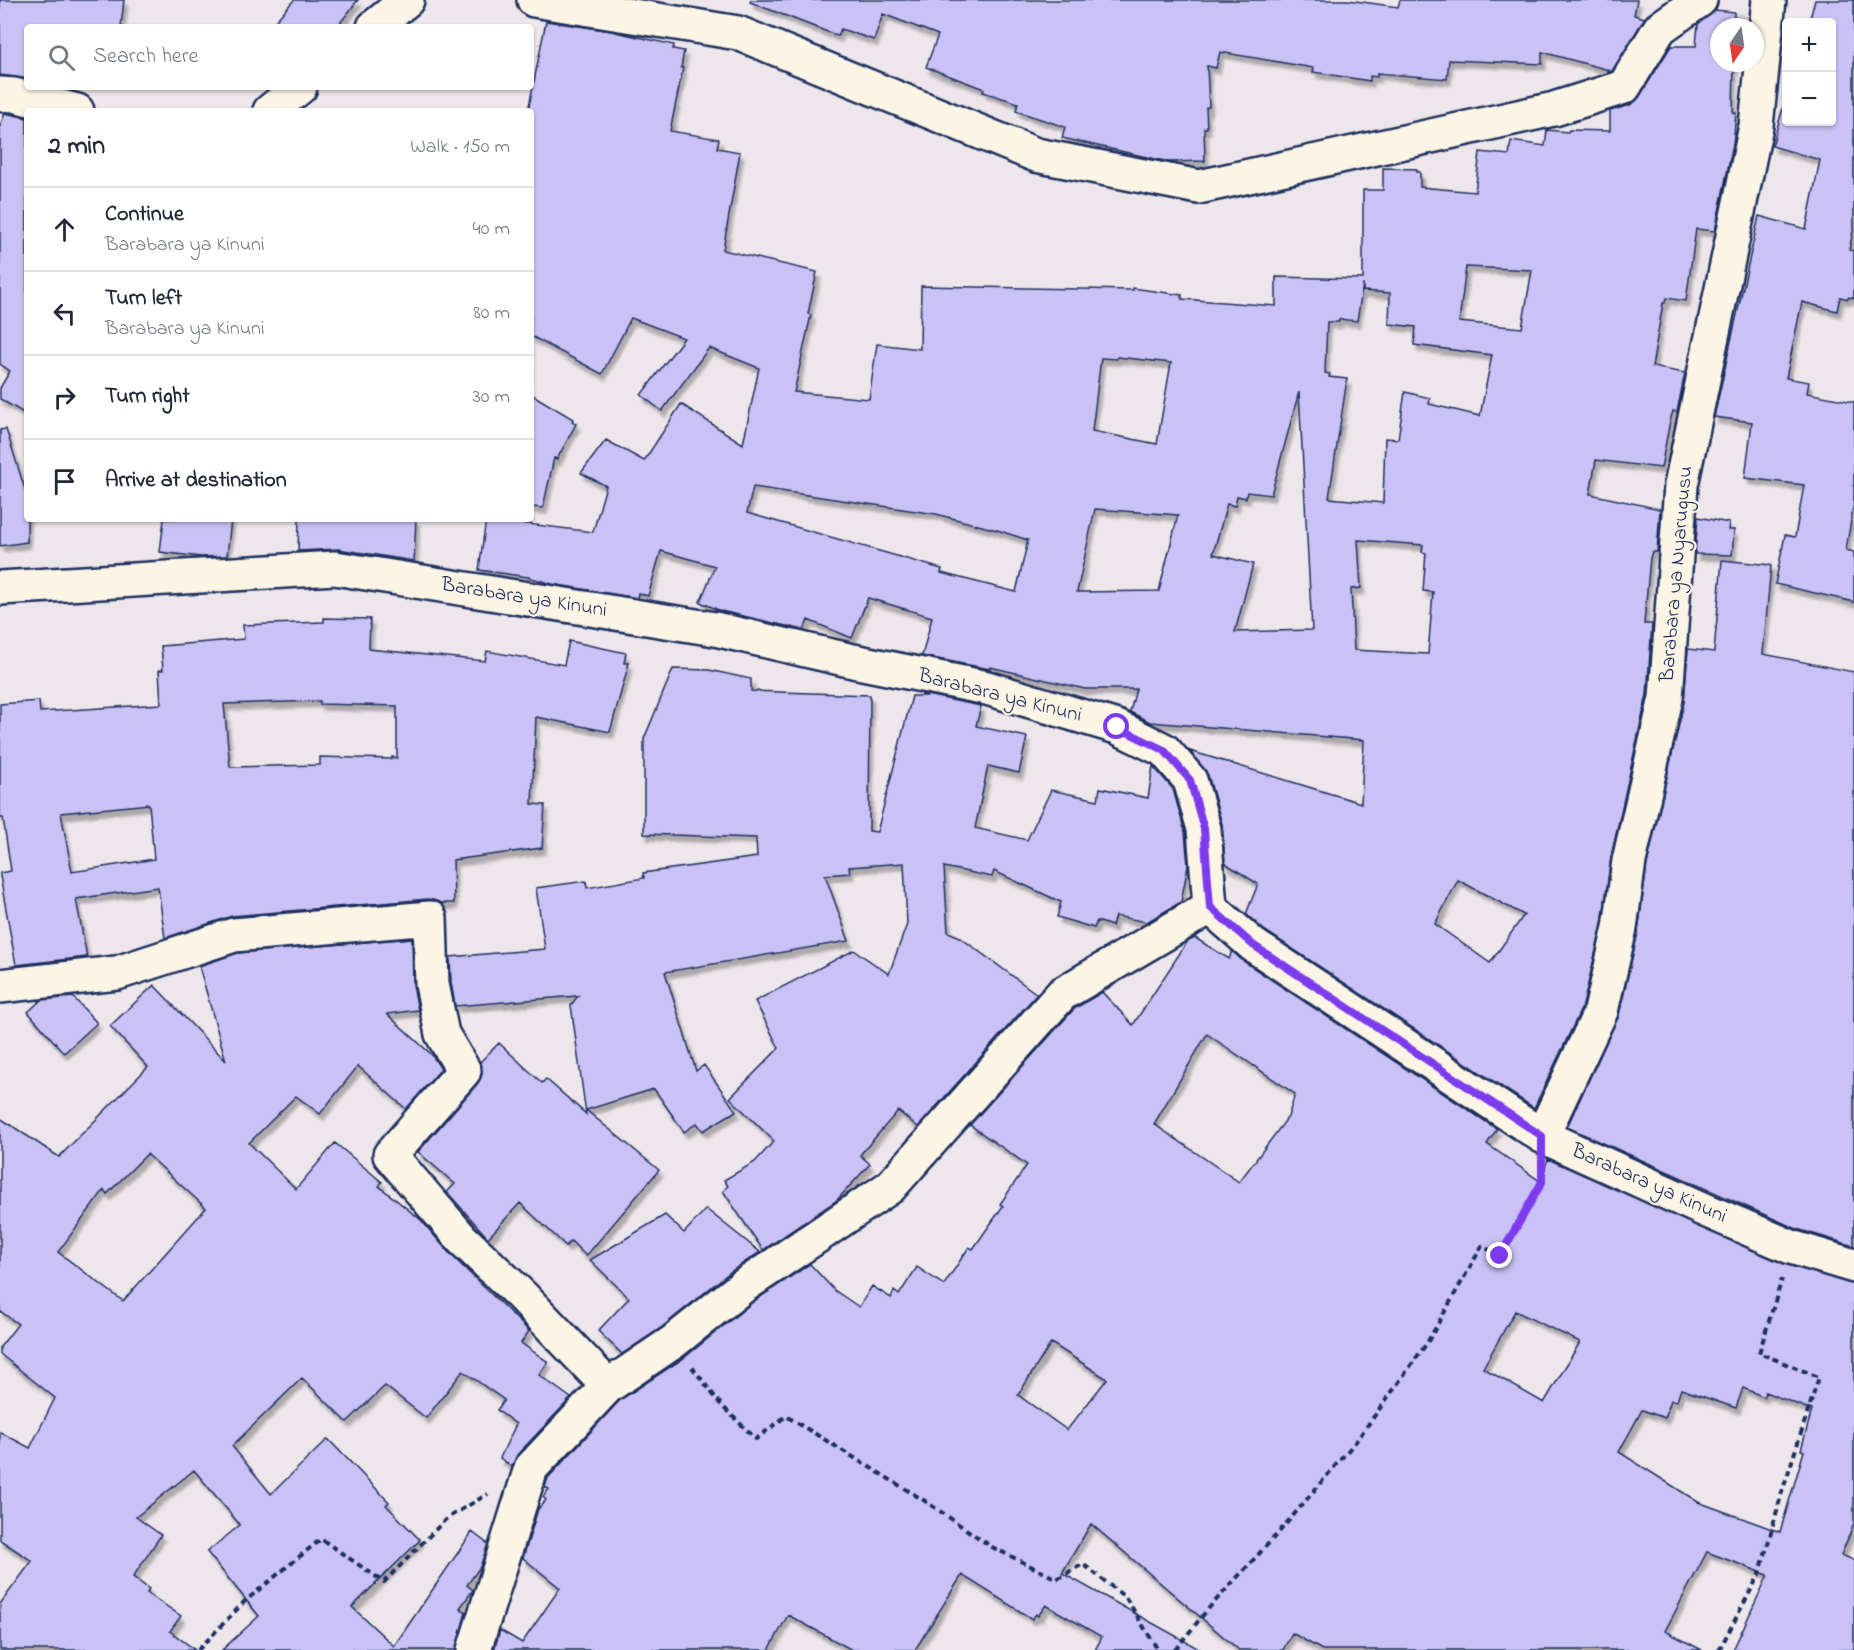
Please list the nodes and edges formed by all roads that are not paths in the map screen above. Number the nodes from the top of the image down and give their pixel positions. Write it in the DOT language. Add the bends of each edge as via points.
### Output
graph roads {
  1 [pos="407,0"];
  2 [pos="534,0"];
  3 [pos="1700,0"];
  4 [pos="1769,0"];
  5 [pos="378,24"];
  6 [pos="296,90"];
  7 [pos="0,94"];
  8 [pos="64,108"];
  9 [pos="274,108"];
  10 [pos="0,588"];
  11 [pos="1210,907"];
  12 [pos="0,986"];
  13 [pos="1542,1136"];
  14 [pos="1854,1266"];
  15 [pos="608,1386"];
  16 [pos="474,1650"];
  1 -- 5 [label="street"];
  2 -- 3 [label="street" via="738,33 1036,155 1199,187 1554,110 1624,87 1660,28"];
  4 -- 13 [label="street, Barabara ya Nyarugusu" via="1756,126 1680,485 1666,698 1629,861 1620,928 1601,1011"];
  6 -- 9 [label="street"];
  7 -- 8 [label="street"];
  10 -- 11 [label="street, Barabara ya Kinuni" via="335,568 715,629 987,688 1117,727 1164,750 1190,780 1204,829"];
  11 -- 13 [label="street, Barabara ya Kinuni" via="1253,945"];
  11 -- 15 [label="street" via="1062,994 890,1186 742,1287 673,1342"];
  12 -- 15 [label="street" via="117,973 234,935 430,918 432,984 442,1034 464,1071 390,1155 462,1239"];
  13 -- 14 [label="street, Barabara ya Kinuni" via="1791,1247"];
  15 -- 16 [label="street" via="531,1468"];
}
